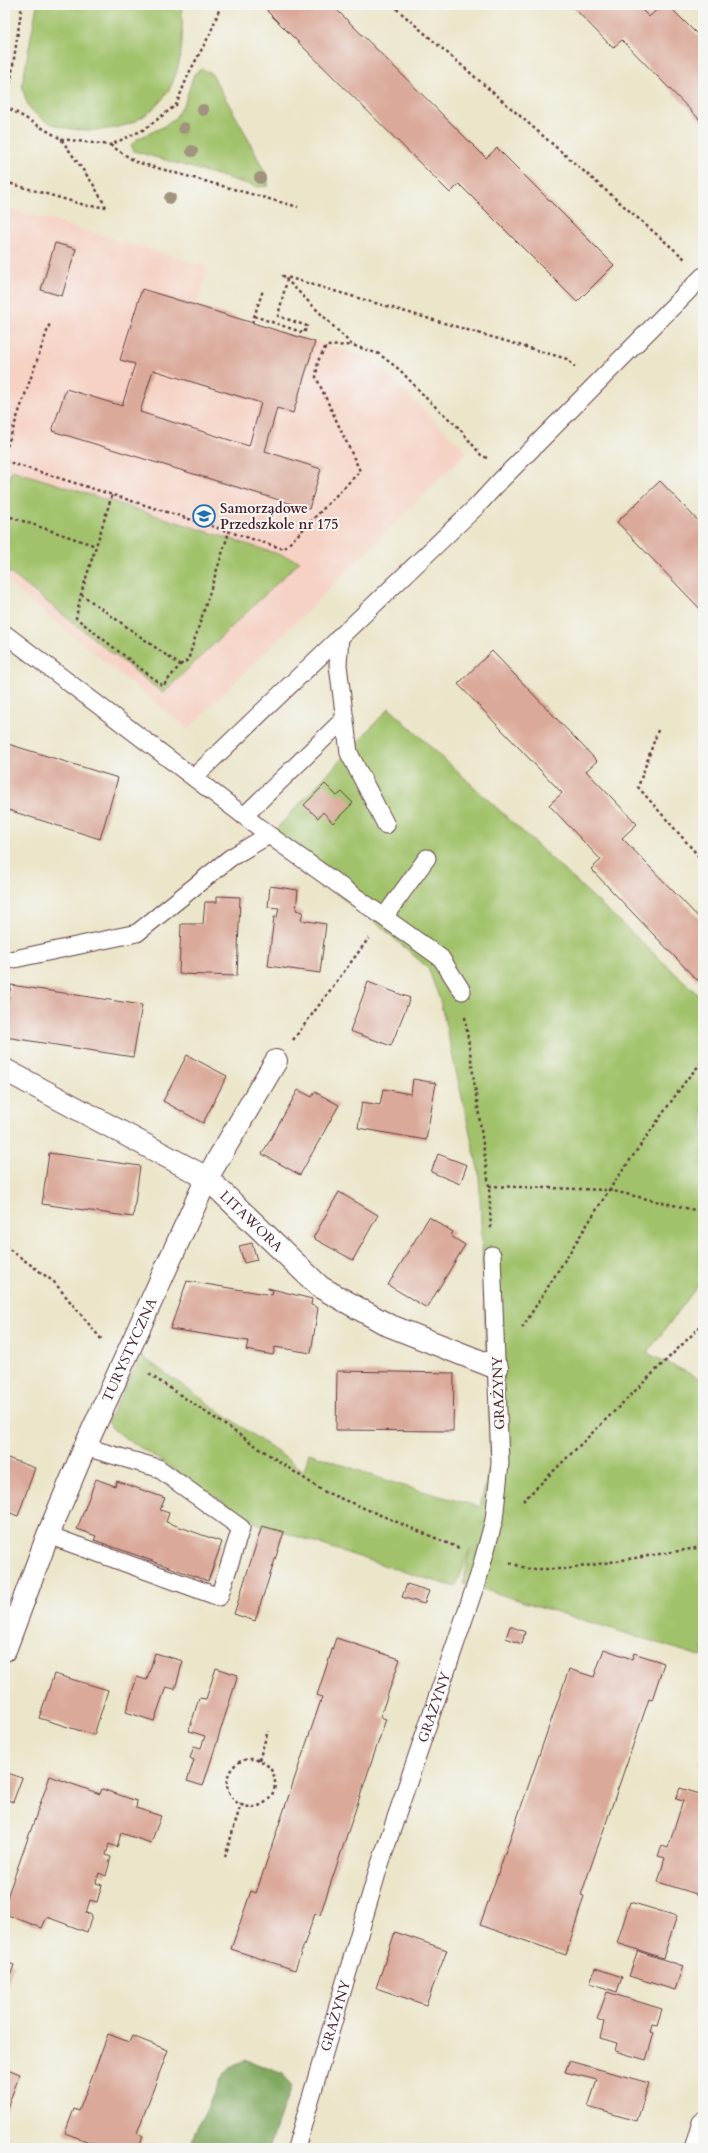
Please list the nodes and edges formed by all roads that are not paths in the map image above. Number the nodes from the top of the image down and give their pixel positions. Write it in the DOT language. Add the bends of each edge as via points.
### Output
graph roads {
  1 [pos="697,270"];
  2 [pos="5,634"];
  3 [pos="340,636"];
  4 [pos="345,718"];
  5 [pos="194,777"];
  6 [pos="244,816"];
  7 [pos="386,825"];
  8 [pos="269,835"];
  9 [pos="427,858"];
  10 [pos="384,916"];
  11 [pos="5,962"];
  12 [pos="462,990"];
  13 [pos="276,1061"];
  14 [pos="5,1070"];
  15 [pos="207,1178"];
  16 [pos="492,1255"];
  17 [pos="497,1368"];
  18 [pos="85,1447"];
  19 [pos="48,1535"];
  20 [pos="5,1650"];
  21 [pos="703,2124"];
  22 [pos="296,2148"];
  23 [pos="696,2148"];
  1 -- 3 [label="lane" via="477,506"];
  2 -- 5 [label="lane"];
  3 -- 4 [label="lane" via="338,665"];
  3 -- 5 [label="lane"];
  4 -- 6 [label="lane"];
  4 -- 7 [label="lane" via="349,753"];
  5 -- 6 [label="lane"];
  6 -- 8 [label="lane"];
  8 -- 10 [label="lane"];
  8 -- 11 [label="lane" via="230,858 137,934"];
  9 -- 10 [label="lane"];
  10 -- 12 [label="lane" via="442,958"];
  13 -- 15 [label="street, TURYSTYCZNA"];
  14 -- 15 [label="street, LITAWORA"];
  15 -- 17 [label="street, LITAWORA" via="320,1286 388,1326"];
  15 -- 18 [label="street, TURYSTYCZNA"];
  16 -- 17 [label="lane, GRAŻYNY"];
  17 -- 22 [label="lane, GRAŻYNY" via="500,1463 494,1520 485,1555 378,1870"];
  18 -- 19 [label="street, TURYSTYCZNA"];
  18 -- 19 [label="lane" via="158,1468 241,1528 219,1597"];
  19 -- 20 [label="street, TURYSTYCZNA"];
  21 -- 23 [label="street"];
}
